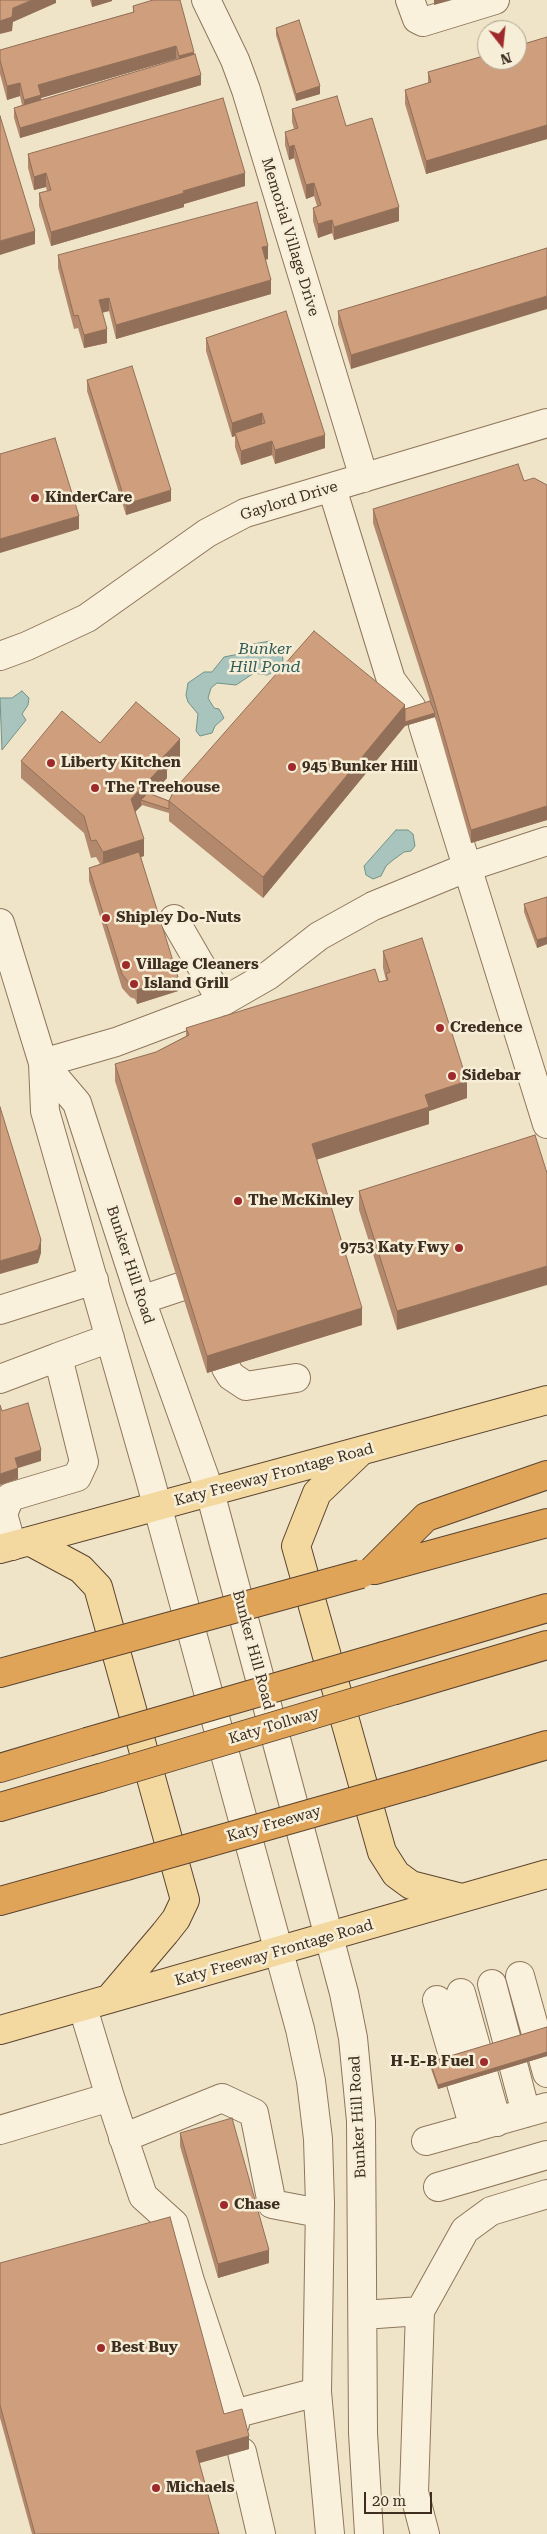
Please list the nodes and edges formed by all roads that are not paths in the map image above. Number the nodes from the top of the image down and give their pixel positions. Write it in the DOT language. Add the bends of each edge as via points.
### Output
graph roads {
  1 [pos="206,0"];
  2 [pos="410,0"];
  3 [pos="495,0"];
  4 [pos="547,423"];
  5 [pos="364,478"];
  6 [pos="332,488"];
  7 [pos="0,656"];
  8 [pos="547,842"];
  9 [pos="468,867"];
  10 [pos="174,919"];
  11 [pos="0,923"];
  12 [pos="222,1002"];
  13 [pos="43,1063"];
  14 [pos="547,1124"];
  15 [pos="94,1280"];
  16 [pos="180,1288"];
  17 [pos="141,1300"];
  18 [pos="0,1310"];
  19 [pos="110,1338"];
  20 [pos="58,1357"];
  21 [pos="226,1368"];
  22 [pos="296,1378"];
  23 [pos="0,1379"];
  24 [pos="547,1400"];
  25 [pos="362,1450"];
  26 [pos="547,1476"];
  27 [pos="210,1492"];
  28 [pos="158,1506"];
  29 [pos="547,1523"];
  30 [pos="14,1545"];
  31 [pos="367,1572"];
  32 [pos="547,1608"];
  33 [pos="547,1645"];
  34 [pos="0,1673"];
  35 [pos="547,1745"];
  36 [pos="0,1768"];
  37 [pos="0,1807"];
  38 [pos="547,1874"];
  39 [pos="462,1898"];
  40 [pos="0,1901"];
  41 [pos="330,1937"];
  42 [pos="278,1952"];
  43 [pos="520,1976"];
  44 [pos="492,1984"];
  45 [pos="449,1996"];
  46 [pos="109,1999"];
  47 [pos="83,2008"];
  48 [pos="0,2030"];
  49 [pos="547,2073"];
  50 [pos="110,2097"];
  51 [pos="537,2110"];
  52 [pos="485,2125"];
  53 [pos="0,2130"];
  54 [pos="123,2138"];
  55 [pos="426,2141"];
  56 [pos="547,2156"];
  57 [pos="438,2187"];
  58 [pos="547,2194"];
  59 [pos="319,2213"];
  60 [pos="420,2311"];
  61 [pos="362,2315"];
  62 [pos="317,2392"];
  63 [pos="242,2452"];
  64 [pos="261,2534"];
  65 [pos="330,2534"];
  66 [pos="369,2534"];
  67 [pos="425,2534"];
  1 -- 5 [label="street, Memorial Village Drive" via="246,90"];
  2 -- 3 [label="street" via="417,20 423,22"];
  4 -- 5 [label="street, Gaylord Drive"];
  5 -- 6 [label="street, Gaylord Drive"];
  6 -- 7 [label="street, Gaylord Drive" via="245,513 206,533 87,618"];
  6 -- 9 [label="street" via="391,680 417,716"];
  8 -- 9 [label="street"];
  9 -- 12 [label="street" via="373,906 319,936 269,975"];
  9 -- 14 [label="street"];
  10 -- 12 [label="street"];
  11 -- 13 [label="street, Bunker Hill Road"];
  12 -- 13 [label="street" via="116,1042"];
  13 -- 15 [label="street, Bunker Hill Road" via="45,1111"];
  13 -- 17 [label="street, Bunker Hill Road" via="77,1103"];
  15 -- 18 [label="street"];
  15 -- 19 [label="street, Bunker Hill Road"];
  16 -- 17 [label="street"];
  17 -- 27 [label="street, Bunker Hill Road"];
  19 -- 20 [label="street"];
  19 -- 28 [label="street, Bunker Hill Road"];
  20 -- 23 [label="street"];
  20 -- 30 [label="street" via="84,1462 77,1477 10,1497 3,1514"];
  21 -- 22 [label="street" via="230,1376 246,1386"];
  24 -- 25 [label="main road, Katy Freeway Frontage Road"];
  25 -- 27 [label="main road, Katy Freeway Frontage Road"];
  25 -- 39 [label="main road" via="317,1493 296,1546 382,1852 396,1874 411,1885"];
  26 -- 31 [label="highway" via="426,1517"];
  27 -- 28 [label="main road, Katy Freeway Frontage Road"];
  27 -- 41 [label="street, Bunker Hill Road"];
  28 -- 30 [label="main road, Katy Freeway Frontage Road"];
  28 -- 42 [label="street, Bunker Hill Road"];
  29 -- 31 [label="highway"];
  30 -- 46 [label="main road" via="81,1569 98,1587 184,1900 176,1919"];
  31 -- 34 [label="highway, bridge"];
  32 -- 36 [label="highway, bridge"];
  33 -- 37 [label="highway, Katy Tollway, bridge"];
  35 -- 40 [label="highway, Katy Freeway, bridge"];
  38 -- 39 [label="main road, Katy Freeway Frontage Road"];
  39 -- 41 [label="main road, Katy Freeway Frontage Road"];
  41 -- 42 [label="main road, Katy Freeway Frontage Road"];
  41 -- 61 [label="street, Bunker Hill Road" via="351,2030 359,2087"];
  42 -- 46 [label="main road, Katy Freeway Frontage Road"];
  42 -- 59 [label="street, Bunker Hill Road" via="311,2081 318,2139"];
  43 -- 49 [label="street"];
  44 -- 51 [label="street"];
  45 -- 52 [label="street"];
  46 -- 47 [label="main road, Katy Freeway Frontage Road"];
  47 -- 48 [label="main road, Katy Freeway Frontage Road"];
  47 -- 50 [label="street"];
  50 -- 53 [label="street"];
  50 -- 54 [label="street"];
  51 -- 52 [label="street"];
  52 -- 55 [label="street"];
  54 -- 59 [label="street" via="222,2098 254,2113 272,2204"];
  54 -- 62 [label="street" via="142,2196 174,2224 235,2419"];
  56 -- 57 [label="street"];
  58 -- 60 [label="street" via="491,2210 465,2230"];
  59 -- 62 [label="street, Bunker Hill Road"];
  60 -- 61 [label="street"];
  60 -- 67 [label="street" via="414,2492"];
  61 -- 66 [label="street, Bunker Hill Road" via="363,2433"];
  62 -- 65 [label="street, Bunker Hill Road"];
  63 -- 64 [label="street"];
}
